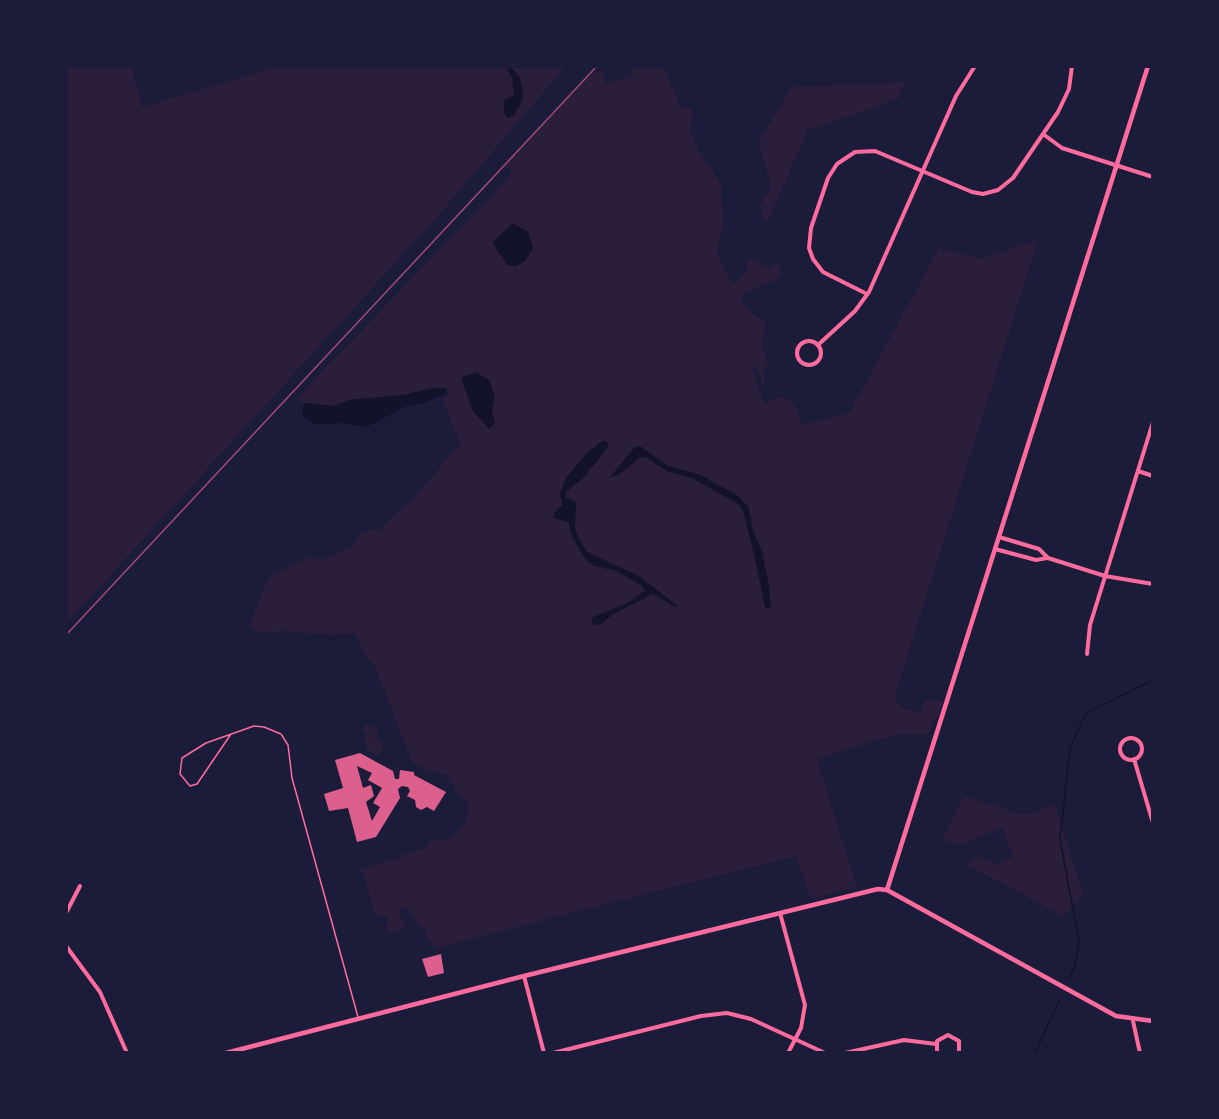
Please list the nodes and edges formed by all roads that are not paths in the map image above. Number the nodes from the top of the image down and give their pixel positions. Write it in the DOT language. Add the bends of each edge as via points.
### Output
graph roads {
  1 [pos="975,66"];
  2 [pos="1072,66"];
  3 [pos="1148,66"];
  4 [pos="1043,134"];
  5 [pos="1117,165"];
  6 [pos="923,171"];
  7 [pos="1153,177"];
  8 [pos="867,294"];
  9 [pos="818,345"];
  10 [pos="1153,423"];
  11 [pos="1138,471"];
  12 [pos="1153,476"];
  13 [pos="999,537"];
  14 [pos="995,549"];
  15 [pos="1048,558"];
  16 [pos="1105,576"];
  17 [pos="1153,584"];
  18 [pos="1087,654"];
  19 [pos="231,734"];
  20 [pos="1134,759"];
  21 [pos="1153,823"];
  22 [pos="80,886"];
  23 [pos="887,890"];
  24 [pos="780,912"];
  25 [pos="66,913"];
  26 [pos="66,946"];
  27 [pos="524,975"];
  28 [pos="359,1018"];
  29 [pos="1133,1021"];
  30 [pos="1153,1021"];
  31 [pos="797,1041"];
  32 [pos="936,1044"];
  33 [pos="127,1053"];
  34 [pos="226,1053"];
  35 [pos="544,1053"];
  36 [pos="553,1053"];
  37 [pos="789,1053"];
  38 [pos="825,1053"];
  39 [pos="845,1053"];
  40 [pos="937,1053"];
  41 [pos="959,1053"];
  42 [pos="1140,1053"];
  1 -- 6 [label="street" via="956,96"];
  2 -- 4 [label="street" via="1066,97"];
  3 -- 5 [label="street"];
  4 -- 5 [label="street" via="1062,148"];
  4 -- 6 [label="street" via="1010,182 993,192 972,192"];
  5 -- 7 [label="street"];
  5 -- 13 [label="street"];
  6 -- 8 [label="street"];
  6 -- 8 [label="street" via="880,152 865,150 845,157 831,173 809,233 810,254 828,276"];
  8 -- 9 [label="street" via="855,311"];
  9 -- 9 [label="street" via="810,341 801,344 797,352 800,361 808,365 817,362 821,354"];
  10 -- 11 [label="street"];
  11 -- 12 [label="street"];
  11 -- 16 [label="street"];
  13 -- 14 [label="street"];
  13 -- 15 [label="street" via="1039,549"];
  14 -- 15 [label="street" via="1036,560"];
  14 -- 23 [label="street"];
  15 -- 16 [label="street"];
  16 -- 17 [label="street"];
  16 -- 18 [label="street" via="1090,625"];
  19 -- 19 [label="lane" via="206,742 182,758 183,781 190,786 197,784"];
  19 -- 28 [label="lane" via="254,726 264,727 281,734 288,745 292,778"];
  20 -- 20 [label="street" via="1140,754 1141,745 1129,738 1121,743 1120,752 1126,759"];
  20 -- 21 [label="street"];
  22 -- 25 [label="street"];
  23 -- 24 [label="street" via="862,891"];
  23 -- 29 [label="street" via="1095,1006"];
  24 -- 27 [label="street"];
  24 -- 31 [label="street" via="804,995 804,1017"];
  26 -- 33 [label="street" via="100,992"];
  27 -- 28 [label="street"];
  27 -- 35 [label="street"];
  28 -- 34 [label="street"];
  29 -- 30 [label="street"];
  29 -- 42 [label="street"];
  31 -- 36 [label="street" via="743,1016 717,1013"];
  31 -- 37 [label="street"];
  31 -- 38 [label="street"];
  32 -- 39 [label="street" via="904,1040"];
  32 -- 40 [label="street"];
  32 -- 41 [label="street" via="942,1036 951,1035 959,1041"];
}
